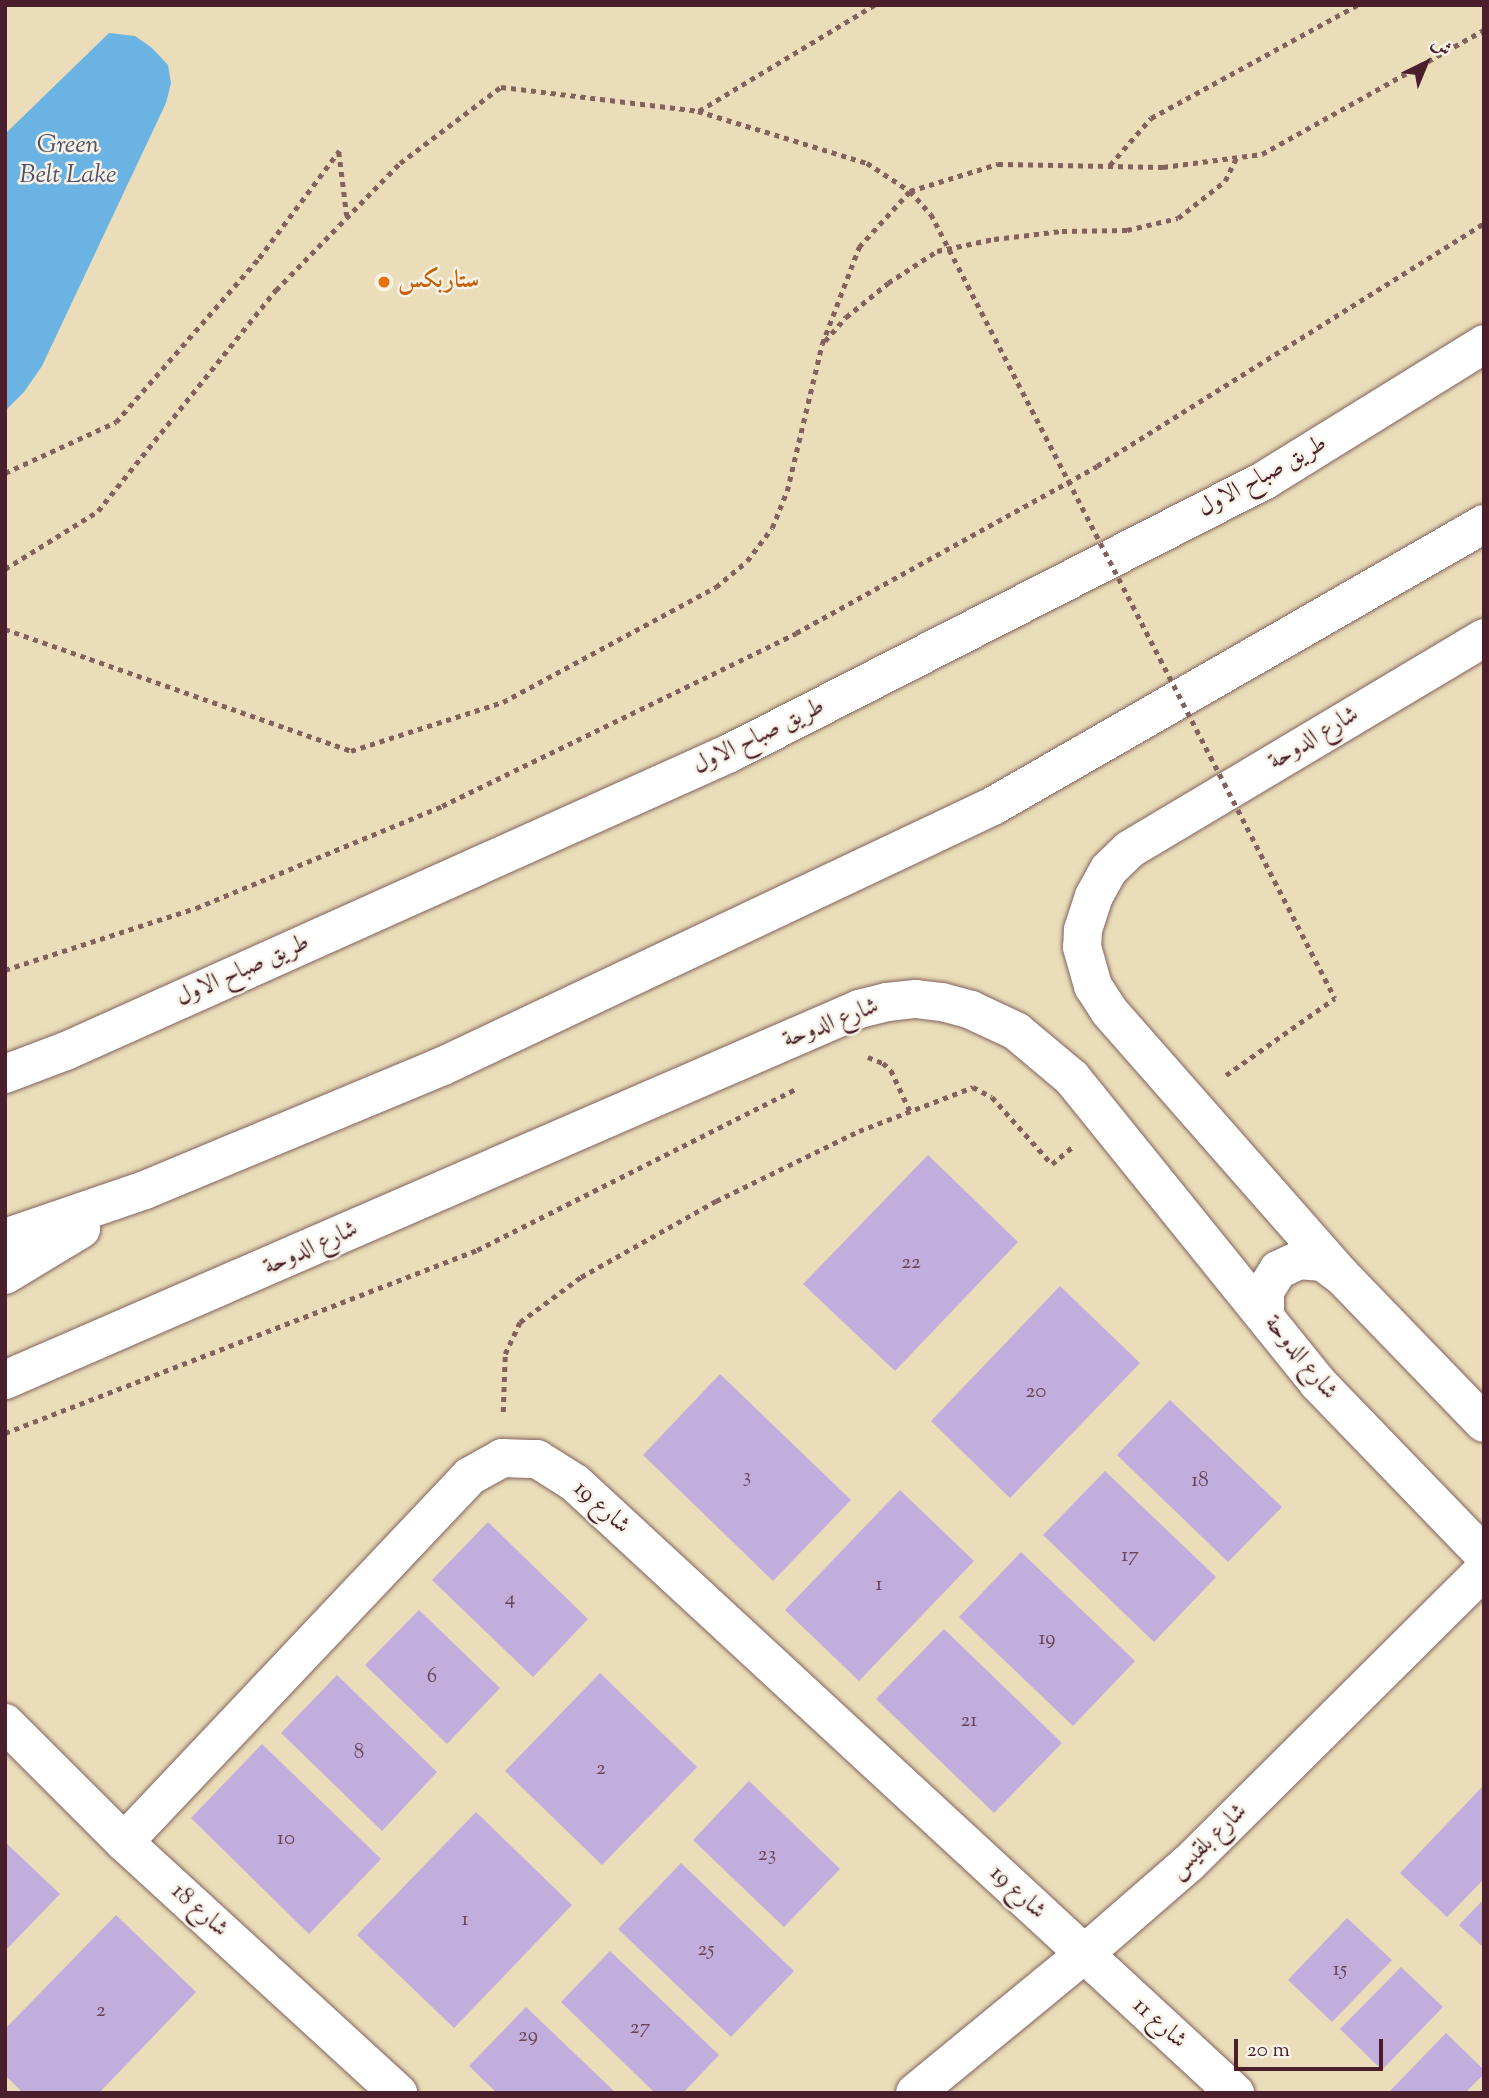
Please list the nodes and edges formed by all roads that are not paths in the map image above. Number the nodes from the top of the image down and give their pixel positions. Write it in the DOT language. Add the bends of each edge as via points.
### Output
graph roads {
  1 [pos="1484,344"];
  2 [pos="1484,524"];
  3 [pos="1484,638"];
  4 [pos="66,1051"];
  5 [pos="5,1061"];
  6 [pos="5,1074"];
  7 [pos="145,1190"];
  8 [pos="5,1238"];
  9 [pos="5,1275"];
  10 [pos="1342,1276"];
  11 [pos="1265,1314"];
  12 [pos="5,1380"];
  13 [pos="1484,1423"];
  14 [pos="1484,1555"];
  15 [pos="1484,1570"];
  16 [pos="5,1723"];
  17 [pos="124,1843"];
  18 [pos="1083,1955"];
  19 [pos="398,2093"];
  20 [pos="915,2093"];
  21 [pos="1235,2093"];
  1 -- 4 [label="main road, طريق صباح الاول" via="1265,480 730,753"];
  2 -- 7 [label="main road" via="993,806 443,1066"];
  3 -- 10 [label="main road, شارع الدوحة" via="1141,841 1105,876 1083,930 1088,971 1109,1011"];
  4 -- 5 [label="main road"];
  4 -- 6 [label="main road, طريق صباح الاول"];
  7 -- 8 [label="main road"];
  7 -- 9 [label="main road"];
  10 -- 11 [label="main road" via="1323,1262 1299,1260 1278,1270 1265,1291"];
  10 -- 13 [label="main road, شارع الدوحة"];
  11 -- 12 [label="main road, شارع الدوحة" via="1055,1060 996,1020 942,1002 916,999 859,1009"];
  11 -- 14 [label="main road, شارع الدوحة" via="1318,1383"];
  15 -- 18 [label="main road, شارع بلقيس" via="1189,1863"];
  16 -- 17 [label="main road, شارع 18"];
  17 -- 18 [label="main road, شارع 19" via="470,1476 502,1458 537,1459 575,1483"];
  17 -- 19 [label="main road, شارع 18"];
  18 -- 20 [label="main road, شارع بلقيس"];
  18 -- 21 [label="main road, شارع 11"];
}
